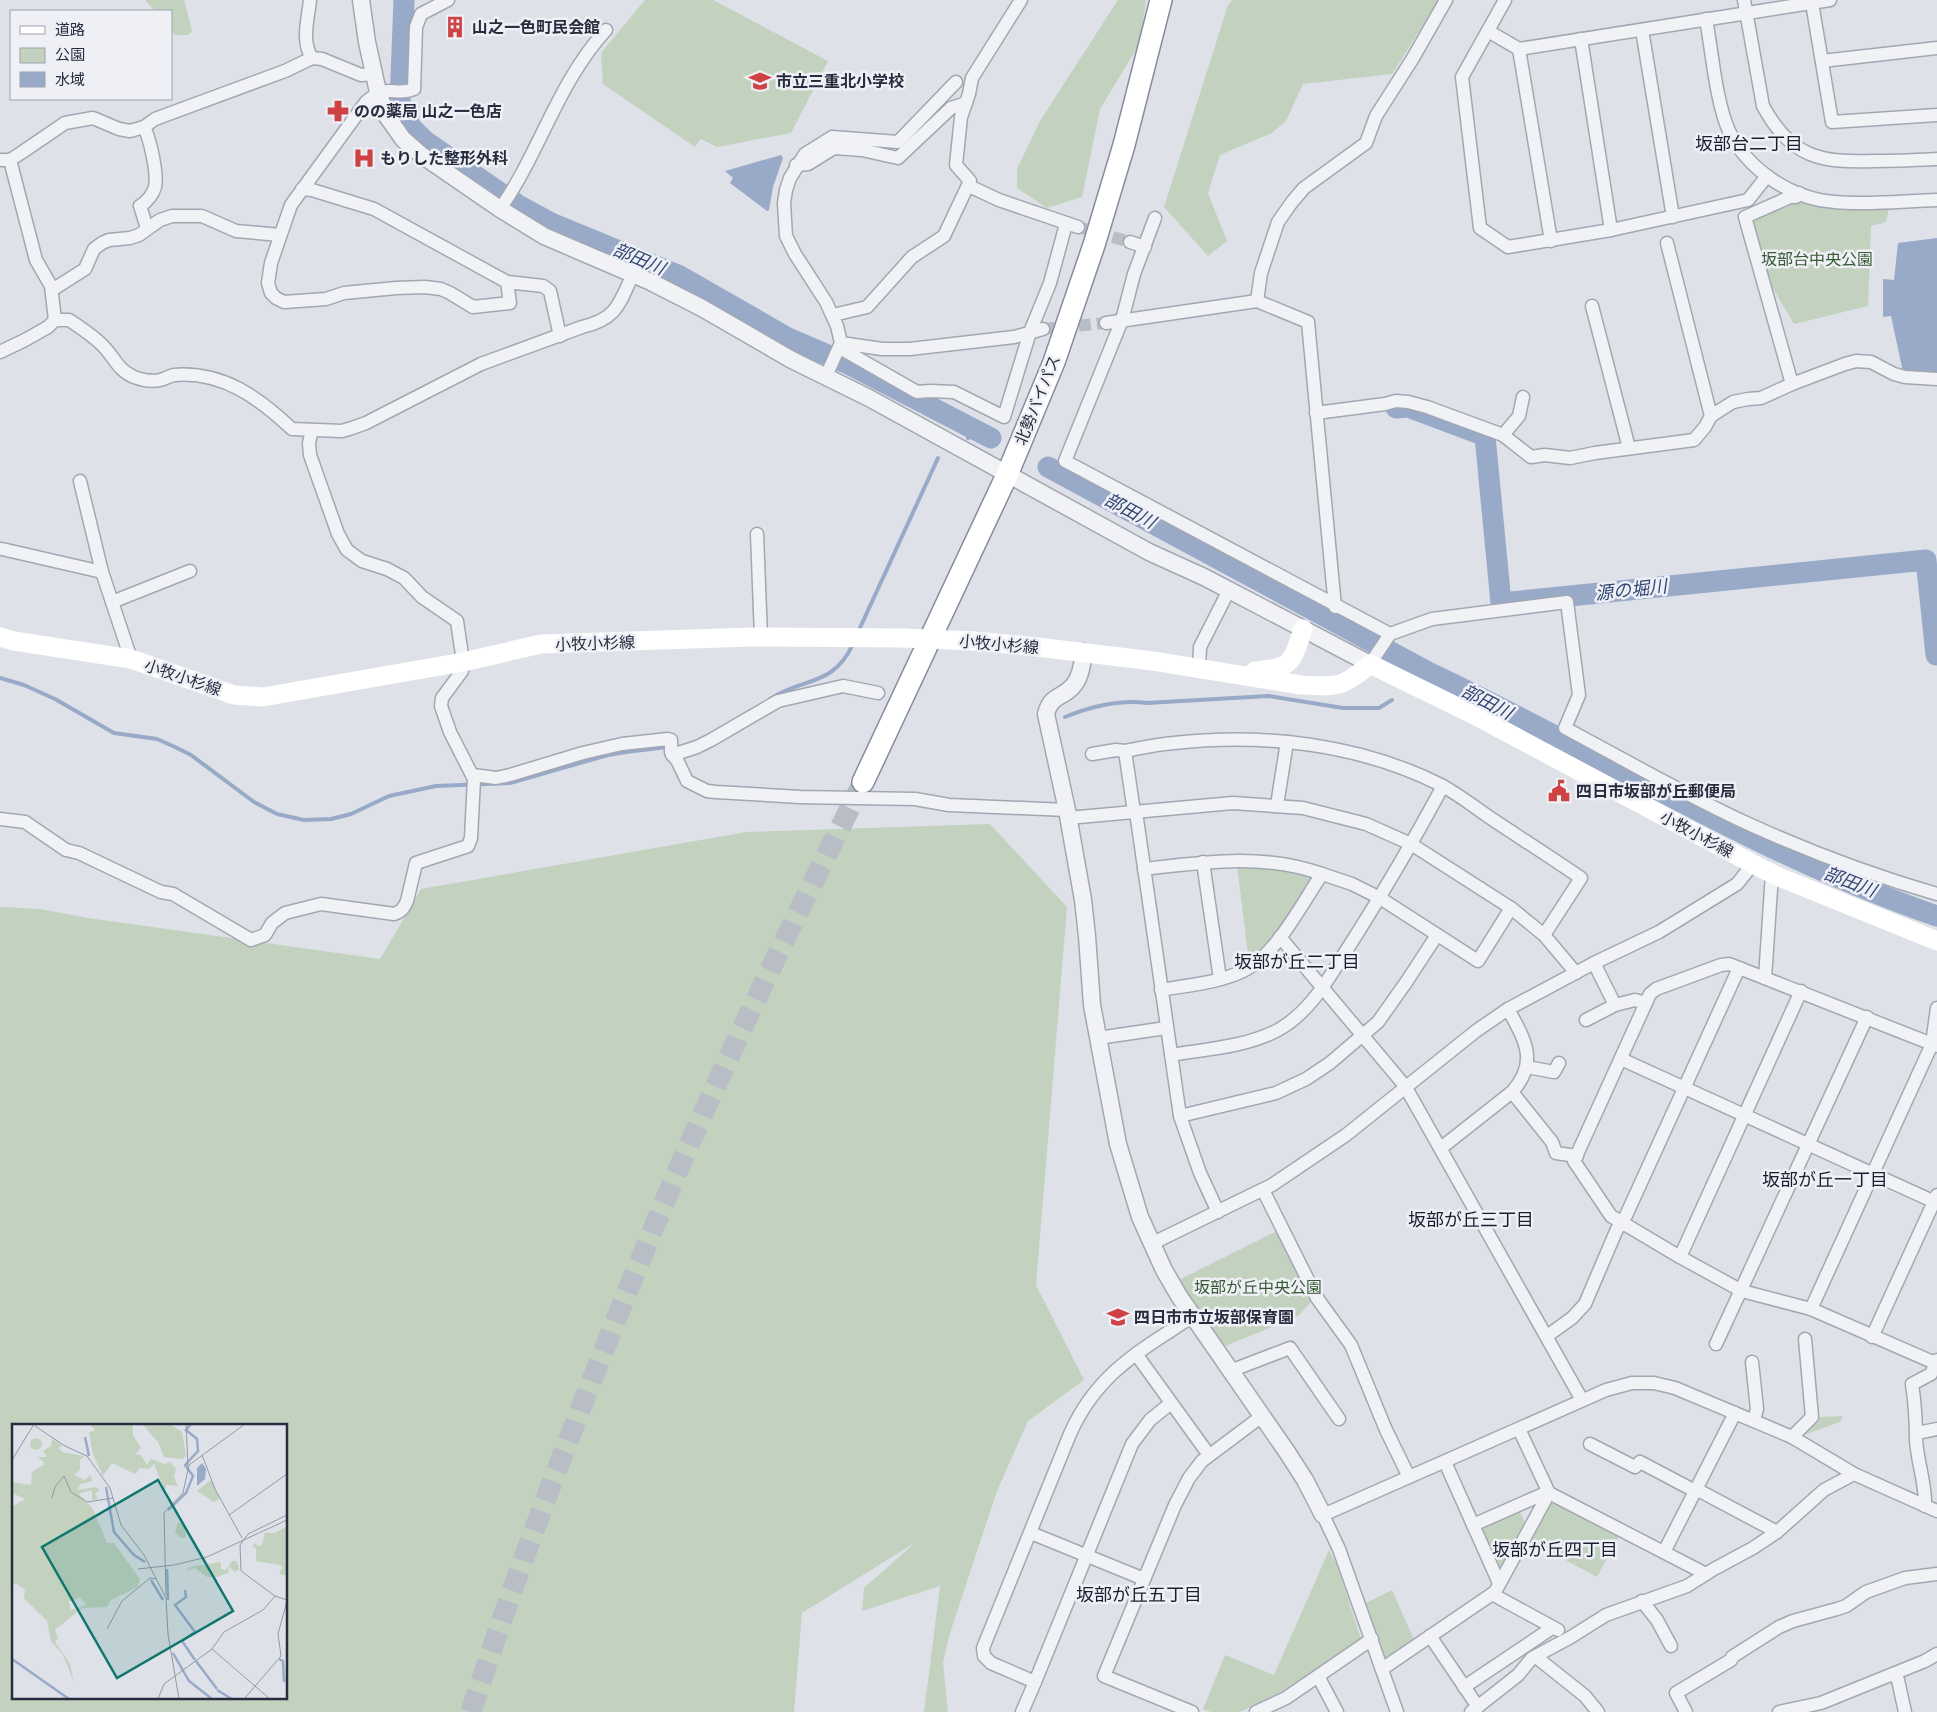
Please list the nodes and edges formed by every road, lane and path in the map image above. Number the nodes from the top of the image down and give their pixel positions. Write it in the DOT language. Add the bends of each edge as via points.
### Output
graph roads {
  1 [pos="310,0"];
  2 [pos="361,0"];
  3 [pos="448,0"];
  4 [pos="1021,0"];
  5 [pos="1161,0"];
  6 [pos="1446,0"];
  7 [pos="1505,0"];
  8 [pos="1744,0"];
  9 [pos="1830,0"];
  10 [pos="1812,3"];
  11 [pos="1746,13"];
  12 [pos="1706,20"];
  13 [pos="606,30"];
  14 [pos="1642,30"];
  15 [pos="1488,31"];
  16 [pos="1581,39"];
  17 [pos="1937,48"];
  18 [pos="1519,50"];
  19 [pos="312,58"];
  20 [pos="1822,61"];
  21 [pos="374,74"];
  22 [pos="956,82"];
  23 [pos="385,91"];
  24 [pos="966,103"];
  25 [pos="1937,115"];
  26 [pos="144,127"];
  27 [pos="1937,159"];
  28 [pos="5,160"];
  29 [pos="796,166"];
  30 [pos="1767,176"];
  31 [pos="969,186"];
  32 [pos="302,189"];
  33 [pos="1799,193"];
  34 [pos="1937,200"];
  35 [pos="502,206"];
  36 [pos="1673,217"];
  37 [pos="1155,218"];
  38 [pos="147,228"];
  39 [pos="1611,230"];
  40 [pos="280,235"];
  41 [pos="1550,241"];
  42 [pos="1130,242"];
  43 [pos="1667,243"];
  44 [pos="1145,247"];
  45 [pos="633,274"];
  46 [pos="507,282"];
  47 [pos="52,290"];
  48 [pos="1257,301"];
  49 [pos="1592,306"];
  50 [pos="833,315"];
  51 [pos="54,320"];
  52 [pos="1122,320"];
  53 [pos="1106,322"];
  54 [pos="1036,330"];
  55 [pos="560,336"];
  56 [pos="840,347"];
  57 [pos="0,352"];
  58 [pos="828,372"];
  59 [pos="1937,379"];
  60 [pos="1792,384"];
  61 [pos="1523,397"];
  62 [pos="1316,413"];
  63 [pos="1711,416"];
  64 [pos="312,430"];
  65 [pos="1503,435"];
  66 [pos="1629,448"];
  67 [pos="1007,475"];
  68 [pos="80,481"];
  69 [pos="757,534"];
  70 [pos="2,549"];
  71 [pos="190,571"];
  72 [pos="102,572"];
  73 [pos="1229,590"];
  74 [pos="112,602"];
  75 [pos="1335,607"];
  76 [pos="1303,629"];
  77 [pos="0,637"];
  78 [pos="761,637"];
  79 [pos="1387,638"];
  80 [pos="1084,652"];
  81 [pos="131,659"];
  82 [pos="1373,659"];
  83 [pos="464,662"];
  84 [pos="1199,668"];
  85 [pos="1226,673"];
  86 [pos="878,693"];
  87 [pos="1286,742"];
  88 [pos="671,749"];
  89 [pos="1125,751"];
  90 [pos="1092,754"];
  91 [pos="474,782"];
  92 [pos="863,782"];
  93 [pos="1443,786"];
  94 [pos="1277,805"];
  95 [pos="1135,812"];
  96 [pos="1067,814"];
  97 [pos="0,819"];
  98 [pos="1412,844"];
  99 [pos="1203,862"];
  100 [pos="1753,864"];
  101 [pos="1144,869"];
  102 [pos="1322,874"];
  103 [pos="1772,874"];
  104 [pos="1937,894"];
  105 [pos="1380,898"];
  106 [pos="1511,908"];
  107 [pos="1437,935"];
  108 [pos="1544,935"];
  109 [pos="1280,937"];
  110 [pos="1937,941"];
  111 [pos="1594,963"];
  112 [pos="1738,968"];
  113 [pos="1576,973"];
  114 [pos="1765,978"];
  115 [pos="1220,979"];
  116 [pos="1322,988"];
  117 [pos="1161,990"];
  118 [pos="1801,991"];
  119 [pos="1646,1003"];
  120 [pos="1616,1005"];
  121 [pos="1937,1008"];
  122 [pos="1508,1009"];
  123 [pos="1867,1017"];
  124 [pos="1586,1020"];
  125 [pos="1166,1028"];
  126 [pos="1362,1036"];
  127 [pos="1098,1038"];
  128 [pos="1935,1045"];
  129 [pos="1171,1055"];
  130 [pos="1621,1058"];
  131 [pos="1559,1063"];
  132 [pos="1527,1067"];
  133 [pos="1405,1086"];
  134 [pos="1684,1088"];
  135 [pos="1512,1092"];
  136 [pos="1745,1115"];
  137 [pos="1180,1116"];
  138 [pos="1808,1145"];
  139 [pos="1441,1148"];
  140 [pos="1577,1156"];
  141 [pos="1873,1174"];
  142 [pos="1263,1190"];
  143 [pos="1936,1200"];
  144 [pos="1218,1212"];
  145 [pos="1623,1222"];
  146 [pos="1151,1244"];
  147 [pos="1680,1257"];
  148 [pos="1742,1291"];
  149 [pos="1811,1310"];
  150 [pos="1192,1316"];
  151 [pos="1547,1336"];
  152 [pos="1872,1337"];
  153 [pos="1804,1339"];
  154 [pos="1716,1344"];
  155 [pos="1136,1354"];
  156 [pos="1752,1362"];
  157 [pos="1936,1362"];
  158 [pos="1230,1371"];
  159 [pos="1582,1400"];
  160 [pos="1171,1402"];
  161 [pos="1735,1413"];
  162 [pos="1262,1416"];
  163 [pos="1339,1419"];
  164 [pos="1754,1420"];
  165 [pos="1519,1429"];
  166 [pos="1937,1429"];
  167 [pos="1917,1433"];
  168 [pos="1792,1437"];
  169 [pos="1590,1444"];
  170 [pos="1210,1455"];
  171 [pos="1445,1462"];
  172 [pos="1854,1474"];
  173 [pos="1409,1477"];
  174 [pos="1696,1490"];
  175 [pos="1548,1493"];
  176 [pos="1931,1509"];
  177 [pos="1324,1515"];
  178 [pos="1473,1525"];
  179 [pos="1777,1532"];
  180 [pos="1031,1533"];
  181 [pos="1664,1552"];
  182 [pos="1086,1555"];
  183 [pos="1706,1574"];
  184 [pos="1937,1574"];
  185 [pos="1144,1580"];
  186 [pos="1499,1583"];
  187 [pos="1492,1594"];
  188 [pos="1642,1602"];
  189 [pos="1552,1628"];
  190 [pos="1430,1636"];
  191 [pos="1571,1637"];
  192 [pos="1372,1639"];
  193 [pos="1671,1646"];
  194 [pos="1937,1654"];
  195 [pos="1536,1657"];
  196 [pos="1382,1669"];
  197 [pos="1893,1674"];
  198 [pos="1318,1676"];
  199 [pos="1035,1682"];
  200 [pos="1464,1686"];
  201 [pos="1161,1706"];
  202 [pos="1475,1710"];
  203 [pos="1022,1712"];
  204 [pos="1192,1712"];
  205 [pos="1256,1712"];
  206 [pos="1337,1712"];
  207 [pos="1397,1712"];
  208 [pos="1598,1712"];
  209 [pos="1686,1712"];
  210 [pos="1779,1712"];
  211 [pos="1905,1712"];
  1 -- 19 [label="street" via="305,40"];
  2 -- 21 [label="street"];
  3 -- 23 [label="street" via="421,14 416,27 414,89"];
  4 -- 24 [label="street" via="972,78"];
  5 -- 67 [label="highway, 北勢バイパス" via="1124,145 1094,245 1054,362"];
  6 -- 48 [label="street" via="1414,58 1376,116 1366,143 1304,188 1278,222 1261,273"];
  7 -- 15 [label="street"];
  8 -- 11 [label="street"];
  9 -- 10 [label="street"];
  10 -- 11 [label="street"];
  10 -- 20 [label="street"];
  11 -- 12 [label="street"];
  11 -- 27 [label="street" via="1763,106 1786,138 1814,156 1841,162"];
  12 -- 14 [label="street"];
  12 -- 30 [label="street" via="1721,106 1729,130 1747,157"];
  13 -- 35 [label="street" via="572,76"];
  14 -- 16 [label="street"];
  14 -- 36 [label="street"];
  15 -- 18 [label="street"];
  15 -- 41 [label="street" via="1462,76 1480,228 1508,247"];
  16 -- 18 [label="street"];
  16 -- 39 [label="street"];
  17 -- 20 [label="street"];
  18 -- 41 [label="street"];
  19 -- 21 [label="street" via="361,75"];
  19 -- 26 [label="street" via="155,119"];
  20 -- 25 [label="street" via="1832,122"];
  21 -- 23 [label="street"];
  22 -- 29 [label="street" via="898,142 832,137 804,154"];
  23 -- 32 [label="street" via="366,102"];
  23 -- 35 [label="street" via="386,114 411,146"];
  24 -- 29 [label="street" via="952,108 898,158 834,148 808,164"];
  24 -- 31 [label="street" via="961,117 956,165 970,181"];
  26 -- 28 [label="street" via="124,130 93,118 74,121 61,125 34,145"];
  26 -- 38 [label="street" via="149,136 156,181 151,195 140,206"];
  28 -- 47 [label="street" via="36,260"];
  29 -- 50 [label="street" via="784,203 786,236"];
  30 -- 33 [label="street"];
  30 -- 36 [label="street" via="1748,200"];
  31 -- 50 [label="street" via="944,236 912,257 867,306"];
  31 -- 54 [label="street" via="998,200 1072,226"];
  32 -- 40 [label="street" via="291,205"];
  32 -- 46 [label="street" via="374,209"];
  33 -- 34 [label="street" via="1833,202"];
  33 -- 60 [label="street" via="1796,197 1745,216"];
  35 -- 45 [label="street" via="544,236"];
  36 -- 39 [label="street"];
  37 -- 44 [label="street"];
  38 -- 40 [label="street" via="167,217 192,215 236,231"];
  38 -- 47 [label="street" via="139,235 102,243 94,249 85,269"];
  39 -- 41 [label="street"];
  40 -- 46 [label="street" via="268,283 271,293 284,302 326,299 344,293 425,288 441,289 473,306 510,303"];
  42 -- 44 [label="street"];
  43 -- 63 [label="street"];
  44 -- 52 [label="street"];
  45 -- 55 [label="street" via="616,310 608,318"];
  45 -- 58 [label="street" via="702,308 792,360"];
  46 -- 55 [label="street" via="543,286 550,291"];
  47 -- 51 [label="street"];
  48 -- 52 [label="street"];
  48 -- 62 [label="street" via="1308,322"];
  49 -- 66 [label="street"];
  50 -- 56 [label="street"];
  51 -- 57 [label="street"];
  51 -- 64 [label="street" via="69,320 90,335 126,374 150,382 172,375 222,381 266,405 292,429"];
  52 -- 53 [label="street"];
  52 -- 75 [label="street" via="1065,461"];
  54 -- 56 [label="street" via="1014,337 910,349"];
  54 -- 56 [label="street" via="1004,417 954,392 917,392"];
  55 -- 64 [label="street" via="481,364 359,426 342,431"];
  56 -- 58 [label="street"];
  58 -- 67 [label="street"];
  59 -- 60 [label="street" via="1905,377 1871,362 1856,361"];
  60 -- 63 [label="street" via="1761,398 1733,402"];
  61 -- 65 [label="street" via="1519,416"];
  62 -- 65 [label="street" via="1396,401 1426,407"];
  62 -- 75 [label="street"];
  63 -- 66 [label="street" via="1694,440"];
  64 -- 83 [label="street" via="310,455 341,541 353,556 404,578 422,597 457,621"];
  65 -- 66 [label="street" via="1530,457 1570,458"];
  67 -- 73 [label="street" via="1149,552"];
  67 -- 92 [label="highway, 北勢バイパス"];
  68 -- 72 [label="street"];
  69 -- 78 [label="street"];
  70 -- 72 [label="street"];
  71 -- 74 [label="street"];
  72 -- 74 [label="street"];
  73 -- 76 [label="street"];
  73 -- 84 [label="street" via="1200,647"];
  74 -- 81 [label="street"];
  75 -- 79 [label="street"];
  76 -- 82 [label="street"];
  76 -- 85 [label="main road" via="1288,664 1275,669"];
  77 -- 81 [label="main road, 小牧小杉線"];
  78 -- 80 [label="main road, 小牧小杉線, bridge" via="974,641"];
  78 -- 83 [label="main road, 小牧小杉線" via="541,644"];
  79 -- 82 [label="street"];
  79 -- 104 [label="street" via="1432,619 1567,602 1579,695 1565,728 1742,821 1823,855"];
  80 -- 84 [label="main road, 小牧小杉線"];
  80 -- 96 [label="street" via="1077,681 1048,706 1047,720"];
  81 -- 83 [label="main road, 小牧小杉線" via="234,695 263,697"];
  82 -- 85 [label="main road, 小牧小杉線" via="1354,678 1330,687"];
  82 -- 100 [label="main road, 小牧小杉線"];
  83 -- 91 [label="street" via="462,671 442,698 441,706"];
  84 -- 85 [label="main road, 小牧小杉線"];
  86 -- 88 [label="street" via="843,686 778,700 710,740"];
  87 -- 89 [label="street" via="1220,740"];
  87 -- 93 [label="street" via="1369,758"];
  87 -- 94 [label="street"];
  88 -- 91 [label="street" via="668,739 622,744 510,776"];
  88 -- 96 [label="street" via="687,782 708,791 915,799 950,805"];
  89 -- 90 [label="street"];
  89 -- 95 [label="street"];
  91 -- 97 [label="street" via="470,843 466,848 416,862 407,901 401,910 394,914 321,904 285,913 272,923 265,936 251,940 173,894 161,892 79,853 66,850 25,822"];
  93 -- 98 [label="street"];
  93 -- 108 [label="street" via="1581,878"];
  94 -- 95 [label="street" via="1218,804"];
  94 -- 98 [label="street" via="1359,822"];
  95 -- 96 [label="street"];
  95 -- 101 [label="street"];
  96 -- 127 [label="street" via="1088,936 1092,1005"];
  98 -- 105 [label="street"];
  98 -- 106 [label="street"];
  99 -- 101 [label="street"];
  99 -- 102 [label="street" via="1263,862 1291,865"];
  99 -- 115 [label="street"];
  100 -- 103 [label="main road, 小牧小杉線"];
  100 -- 111 [label="street" via="1737,884 1659,932"];
  101 -- 117 [label="street"];
  102 -- 105 [label="street"];
  102 -- 109 [label="street"];
  103 -- 110 [label="main road, 小牧小杉線"];
  103 -- 114 [label="street"];
  105 -- 107 [label="street"];
  105 -- 116 [label="street"];
  106 -- 107 [label="street" via="1478,962"];
  106 -- 108 [label="street"];
  107 -- 126 [label="street" via="1378,1022"];
  108 -- 113 [label="street"];
  109 -- 115 [label="street" via="1257,963"];
  109 -- 116 [label="street"];
  111 -- 113 [label="street"];
  111 -- 120 [label="street"];
  112 -- 114 [label="street"];
  112 -- 119 [label="street" via="1721,965 1656,989"];
  112 -- 134 [label="street"];
  113 -- 122 [label="street"];
  114 -- 118 [label="street"];
  115 -- 117 [label="street"];
  116 -- 126 [label="street"];
  116 -- 129 [label="street" via="1294,1019 1270,1033 1242,1043"];
  117 -- 125 [label="street"];
  118 -- 123 [label="street"];
  118 -- 136 [label="street"];
  119 -- 120 [label="street" via="1635,1000"];
  119 -- 130 [label="street"];
  120 -- 124 [label="street"];
  121 -- 128 [label="street"];
  122 -- 132 [label="street" via="1526,1044"];
  122 -- 133 [label="street"];
  123 -- 128 [label="street"];
  123 -- 138 [label="street"];
  125 -- 127 [label="street"];
  125 -- 129 [label="street"];
  126 -- 133 [label="street"];
  126 -- 137 [label="street" via="1330,1063 1287,1089"];
  127 -- 146 [label="street" via="1124,1168"];
  128 -- 141 [label="street"];
  129 -- 137 [label="street"];
  130 -- 134 [label="street"];
  130 -- 140 [label="street"];
  131 -- 132 [label="street" via="1554,1072"];
  132 -- 135 [label="street"];
  133 -- 139 [label="street"];
  133 -- 142 [label="street" via="1339,1140"];
  134 -- 136 [label="street"];
  134 -- 145 [label="street"];
  135 -- 139 [label="street"];
  135 -- 140 [label="street" via="1552,1142 1556,1153"];
  136 -- 138 [label="street"];
  136 -- 147 [label="street"];
  137 -- 144 [label="street"];
  138 -- 141 [label="street"];
  138 -- 148 [label="street"];
  139 -- 151 [label="street"];
  140 -- 145 [label="street" via="1575,1164 1612,1216"];
  141 -- 143 [label="street"];
  141 -- 149 [label="street"];
  142 -- 144 [label="street"];
  142 -- 173 [label="street" via="1318,1298 1351,1344"];
  143 -- 152 [label="street"];
  144 -- 146 [label="street"];
  145 -- 147 [label="street"];
  145 -- 151 [label="street" via="1617,1229 1585,1304"];
  146 -- 150 [label="street"];
  147 -- 148 [label="street"];
  148 -- 149 [label="street"];
  148 -- 154 [label="street"];
  149 -- 152 [label="street"];
  150 -- 155 [label="street"];
  150 -- 158 [label="street"];
  151 -- 159 [label="street"];
  152 -- 157 [label="street"];
  153 -- 168 [label="street" via="1812,1417"];
  155 -- 160 [label="street"];
  155 -- 180 [label="street" via="1102,1383 1077,1419"];
  156 -- 164 [label="street" via="1757,1409"];
  157 -- 167 [label="street" via="1931,1374 1912,1384"];
  158 -- 162 [label="street"];
  158 -- 163 [label="street" via="1290,1348"];
  159 -- 161 [label="street" via="1620,1385 1654,1383 1675,1388"];
  159 -- 165 [label="street"];
  160 -- 170 [label="street"];
  160 -- 182 [label="street" via="1150,1420 1132,1444"];
  161 -- 164 [label="street"];
  161 -- 174 [label="street"];
  162 -- 170 [label="street"];
  162 -- 177 [label="street"];
  164 -- 168 [label="street"];
  165 -- 171 [label="street"];
  165 -- 175 [label="street"];
  166 -- 167 [label="street"];
  167 -- 176 [label="street"];
  168 -- 172 [label="street"];
  169 -- 174 [label="street" via="1635,1466 1640,1462"];
  170 -- 185 [label="street" via="1195,1469 1182,1490"];
  171 -- 173 [label="street"];
  171 -- 178 [label="street"];
  172 -- 176 [label="street"];
  172 -- 179 [label="street" via="1824,1490"];
  173 -- 177 [label="street"];
  174 -- 179 [label="street"];
  174 -- 181 [label="street"];
  175 -- 178 [label="street"];
  175 -- 181 [label="street"];
  175 -- 186 [label="street"];
  177 -- 192 [label="street"];
  178 -- 186 [label="street"];
  179 -- 183 [label="street"];
  180 -- 182 [label="street"];
  180 -- 199 [label="street" via="983,1652 986,1660"];
  181 -- 183 [label="street"];
  182 -- 185 [label="street"];
  182 -- 199 [label="street"];
  183 -- 188 [label="street" via="1687,1586"];
  184 -- 209 [label="street" via="1905,1578 1866,1592 1846,1606 1779,1627 1676,1693"];
  185 -- 201 [label="street" via="1104,1676"];
  186 -- 187 [label="street"];
  187 -- 189 [label="street"];
  187 -- 190 [label="street"];
  188 -- 191 [label="street" via="1606,1615"];
  188 -- 193 [label="street" via="1657,1620"];
  189 -- 191 [label="street"];
  189 -- 200 [label="street"];
  190 -- 196 [label="street"];
  190 -- 200 [label="street"];
  191 -- 195 [label="street"];
  192 -- 196 [label="street"];
  192 -- 198 [label="street"];
  194 -- 197 [label="street"];
  195 -- 202 [label="street"];
  195 -- 208 [label="street" via="1585,1696"];
  196 -- 207 [label="street"];
  197 -- 210 [label="street" via="1821,1704"];
  197 -- 211 [label="street" via="1898,1680"];
  198 -- 205 [label="street" via="1286,1698"];
  198 -- 206 [label="street"];
  199 -- 203 [label="street"];
  200 -- 202 [label="street"];
  201 -- 204 [label="street"];
}
